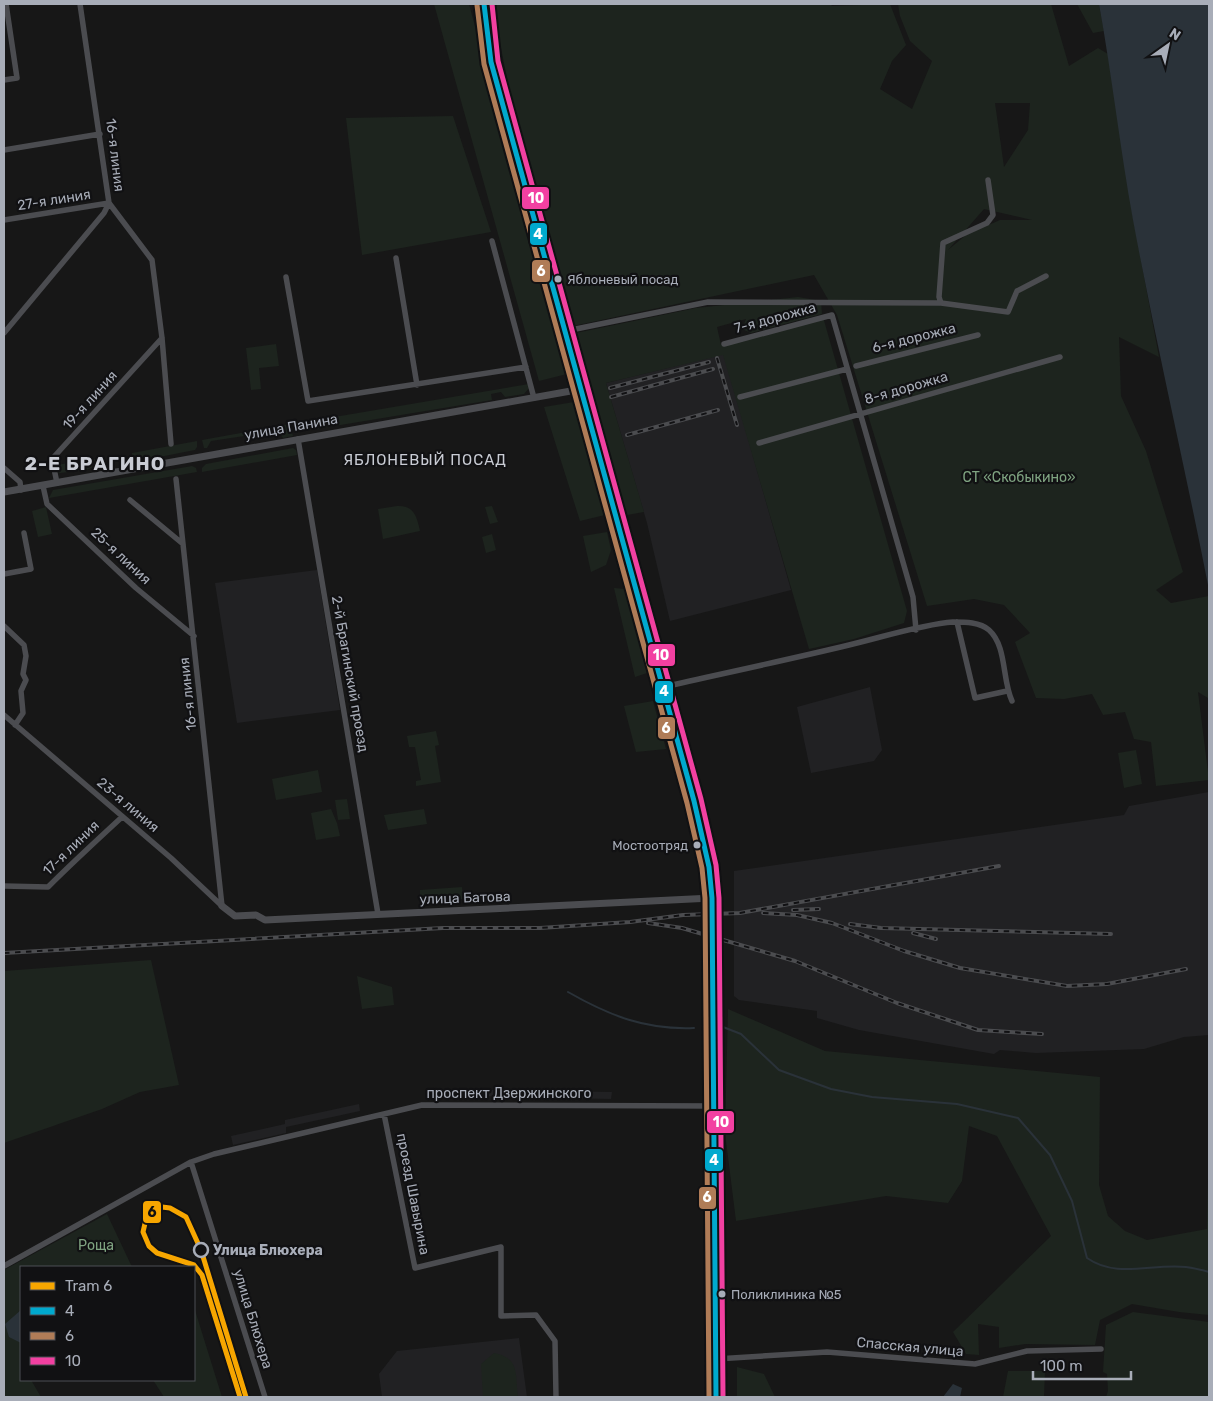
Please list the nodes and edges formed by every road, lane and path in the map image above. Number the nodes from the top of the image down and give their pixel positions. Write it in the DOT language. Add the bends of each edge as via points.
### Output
graph roads {
  1 [pos="6,4"];
  2 [pos="80,4"];
  3 [pos="484,4"];
  4 [pos="6,24"];
  5 [pos="4,80"];
  6 [pos="100,134"];
  7 [pos="4,150"];
  8 [pos="988,180"];
  9 [pos="109,204"];
  10 [pos="4,220"];
  11 [pos="492,241"];
  12 [pos="396,258"];
  13 [pos="1046,276"];
  14 [pos="286,277"];
  15 [pos="941,303"];
  16 [pos="566,331"];
  17 [pos="4,333"];
  18 [pos="978,334"];
  19 [pos="162,338"];
  20 [pos="724,344"];
  21 [pos="1060,357"];
  22 [pos="856,366"];
  23 [pos="526,367"];
  24 [pos="847,369"];
  25 [pos="418,384"];
  26 [pos="582,389"];
  27 [pos="740,397"];
  28 [pos="534,398"];
  29 [pos="859,414"];
  30 [pos="298,439"];
  31 [pos="759,442"];
  32 [pos="172,444"];
  33 [pos="4,468"];
  34 [pos="176,479"];
  35 [pos="57,483"];
  36 [pos="43,486"];
  37 [pos="21,490"];
  38 [pos="4,492"];
  39 [pos="130,500"];
  40 [pos="24,533"];
  41 [pos="182,544"];
  42 [pos="4,574"];
  43 [pos="957,622"];
  44 [pos="4,626"];
  45 [pos="916,630"];
  46 [pos="194,636"];
  47 [pos="663,688"];
  48 [pos="1007,692"];
  49 [pos="1012,701"];
  50 [pos="4,715"];
  51 [pos="15,725"];
  52 [pos="122,817"];
  53 [pos="4,886"];
  54 [pos="712,898"];
  55 [pos="222,906"];
  56 [pos="378,914"];
  57 [pos="715,1106"];
  58 [pos="384,1114"];
  59 [pos="191,1162"];
  60 [pos="4,1266"];
  61 [pos="1101,1349"];
  62 [pos="716,1359"];
  63 [pos="265,1397"];
  64 [pos="556,1397"];
  65 [pos="716,1397"];
  1 -- 4 [label="street"];
  2 -- 6 [label="street, 16-я линия"];
  3 -- 16 [label="main road" via="491,62"];
  4 -- 5 [label="street" via="17,78"];
  6 -- 7 [label="street"];
  6 -- 9 [label="street, 16-я линия"];
  8 -- 15 [label="street" via="993,215 987,223 943,243"];
  9 -- 10 [label="street, 27-я линия"];
  9 -- 17 [label="street"];
  9 -- 19 [label="street, 16-я линия" via="152,260"];
  11 -- 23 [label="street"];
  12 -- 25 [label="street"];
  13 -- 15 [label="street" via="1017,291 1008,312"];
  14 -- 25 [label="street" via="308,402"];
  15 -- 16 [label="street" via="708,302"];
  16 -- 26 [label="main road"];
  18 -- 22 [label="street, 6-я дорожка"];
  19 -- 32 [label="street, 16-я линия"];
  19 -- 35 [label="street, 19-я линия" via="52,459"];
  20 -- 24 [label="street, 7-я дорожка" via="832,315"];
  21 -- 29 [label="street, 8-я дорожка"];
  23 -- 25 [label="street"];
  23 -- 28 [label="street"];
  24 -- 27 [label="street"];
  24 -- 29 [label="street"];
  26 -- 28 [label="street, улица Панина"];
  26 -- 47 [label="main road"];
  28 -- 30 [label="street, улица Панина"];
  29 -- 31 [label="street, 8-я дорожка"];
  29 -- 45 [label="street" via="913,596"];
  30 -- 35 [label="street, улица Панина"];
  30 -- 56 [label="street, 2-й Брагинский проезд"];
  33 -- 37 [label="street" via="20,482"];
  34 -- 41 [label="street, 16-я линия"];
  35 -- 36 [label="street, улица Панина"];
  36 -- 37 [label="street, улица Панина"];
  36 -- 46 [label="street, 25-я линия" via="47,504 136,588"];
  37 -- 38 [label="street, улица Панина"];
  39 -- 41 [label="street"];
  40 -- 42 [label="street" via="31,569"];
  41 -- 46 [label="street, 16-я линия"];
  43 -- 45 [label="street"];
  43 -- 48 [label="street" via="982,625 998,641"];
  43 -- 48 [label="street" via="975,698"];
  44 -- 51 [label="street" via="24,645 26,656 22,674 26,680 21,691 23,714"];
  45 -- 47 [label="street"];
  46 -- 55 [label="street, 16-я линия"];
  47 -- 54 [label="main road" via="702,831"];
  48 -- 49 [label="street"];
  50 -- 51 [label="street, 23-я линия"];
  51 -- 52 [label="street, 23-я линия"];
  52 -- 53 [label="street, 17-я линия" via="48,887"];
  52 -- 55 [label="street, 23-я линия"];
  54 -- 56 [label="street, улица Батова"];
  54 -- 57 [label="main road"];
  55 -- 56 [label="street, улица Батова" via="235,916 256,915 265,920"];
  57 -- 58 [label="street, проспект Дзержинского" via="422,1105"];
  57 -- 62 [label="main road"];
  58 -- 59 [label="street, проспект Дзержинского"];
  58 -- 64 [label="street, проезд Шавырина" via="415,1268 501,1247 501,1316 536,1315 555,1341"];
  59 -- 60 [label="street, проспект Дзержинского"];
  59 -- 63 [label="street, улица Блюхера"];
  61 -- 62 [label="street, Спасская улица" via="1027,1351 975,1364 827,1352"];
  62 -- 65 [label="main road"];
}
